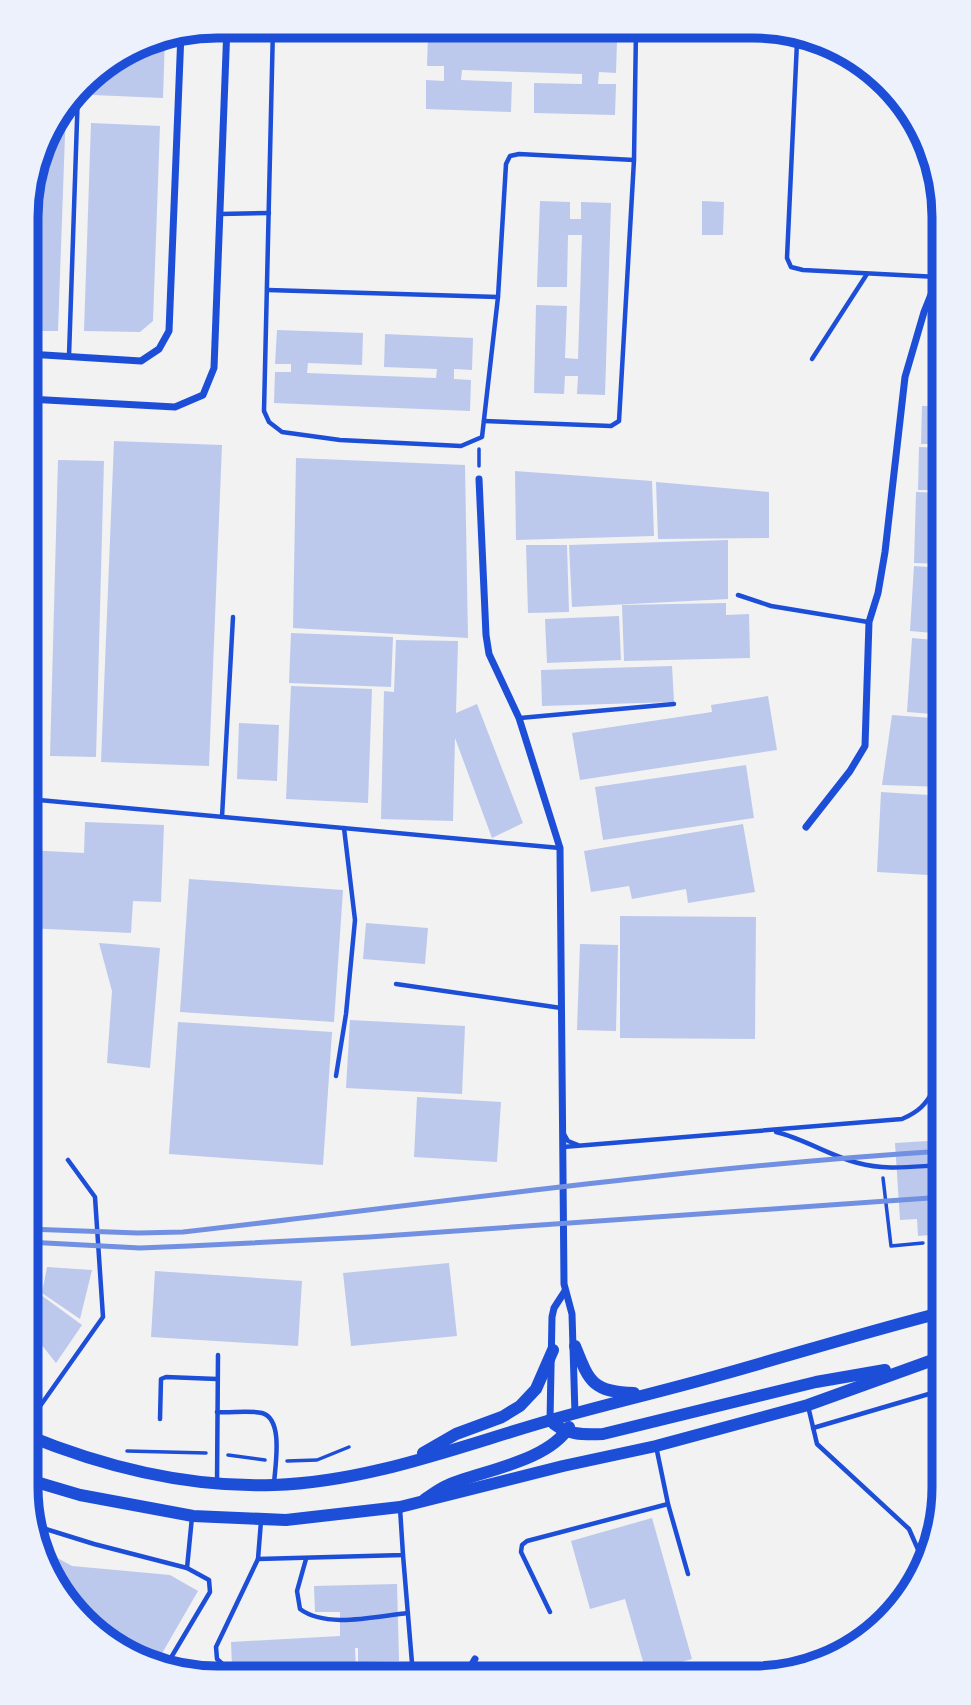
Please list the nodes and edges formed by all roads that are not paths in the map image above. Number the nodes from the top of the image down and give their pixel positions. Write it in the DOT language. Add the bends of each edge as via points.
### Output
graph roads {
  1 [pos="227,38"];
  2 [pos="273,38"];
  3 [pos="636,38"];
  4 [pos="181,43"];
  5 [pos="797,44"];
  6 [pos="78,105"];
  7 [pos="634,160"];
  8 [pos="220,214"];
  9 [pos="269,214"];
  10 [pos="867,273"];
  11 [pos="932,276"];
  12 [pos="268,290"];
  13 [pos="498,297"];
  14 [pos="932,298"];
  15 [pos="38,355"];
  16 [pos="69,357"];
  17 [pos="812,359"];
  18 [pos="38,400"];
  19 [pos="484,421"];
  20 [pos="479,479"];
  21 [pos="738,596"];
  22 [pos="233,617"];
  23 [pos="869,622"];
  24 [pos="674,704"];
  25 [pos="519,718"];
  26 [pos="38,800"];
  27 [pos="222,817"];
  28 [pos="806,827"];
  29 [pos="344,828"];
  30 [pos="560,848"];
  31 [pos="396,984"];
  32 [pos="562,1008"];
  33 [pos="336,1076"];
  34 [pos="932,1092"];
  35 [pos="772,1131"];
  36 [pos="563,1133"];
  37 [pos="585,1146"];
  38 [pos="563,1147"];
  39 [pos="68,1160"];
  40 [pos="932,1166"];
  41 [pos="565,1291"];
  42 [pos="932,1315"];
  43 [pos="575,1346"];
  44 [pos="553,1350"];
  45 [pos="218,1355"];
  46 [pos="932,1360"];
  47 [pos="932,1364"];
  48 [pos="912,1366"];
  49 [pos="217,1379"];
  50 [pos="647,1393"];
  51 [pos="932,1393"];
  52 [pos="808,1405"];
  53 [pos="38,1409"];
  54 [pos="217,1412"];
  55 [pos="575,1414"];
  56 [pos="160,1419"];
  57 [pos="550,1420"];
  58 [pos="813,1428"];
  59 [pos="567,1431"];
  60 [pos="38,1440"];
  61 [pos="656,1446"];
  62 [pos="404,1463"];
  63 [pos="38,1482"];
  64 [pos="217,1483"];
  65 [pos="274,1485"];
  66 [pos="668,1504"];
  67 [pos="414,1506"];
  68 [pos="400,1507"];
  69 [pos="192,1516"];
  70 [pos="261,1519"];
  71 [pos="43,1528"];
  72 [pos="919,1554"];
  73 [pos="403,1555"];
  74 [pos="258,1559"];
  75 [pos="306,1559"];
  76 [pos="187,1568"];
  77 [pos="688,1574"];
  78 [pos="550,1612"];
  79 [pos="408,1613"];
  80 [pos="170,1660"];
  81 [pos="475,1660"];
  82 [pos="225,1666"];
  83 [pos="411,1666"];
  84 [pos="471,1666"];
  1 -- 8 [label="street"];
  2 -- 9 [label="lane"];
  3 -- 7 [label="lane"];
  4 -- 16 [label="street" via="169,331 159,349 141,362"];
  5 -- 10 [label="lane" via="787,258 791,267 803,270"];
  6 -- 16 [label="lane"];
  7 -- 13 [label="lane" via="510,156"];
  7 -- 19 [label="lane" via="619,421 611,426"];
  8 -- 9 [label="lane"];
  8 -- 18 [label="street" via="214,368 203,395 175,407"];
  9 -- 12 [label="lane"];
  10 -- 11 [label="lane"];
  10 -- 17 [label="lane"];
  12 -- 13 [label="lane"];
  12 -- 19 [label="lane" via="264,411 282,432 461,446 482,437"];
  13 -- 19 [label="lane"];
  14 -- 23 [label="street" via="905,377 885,552"];
  15 -- 16 [label="street"];
  20 -- 25 [label="street" via="485,635 489,654"];
  21 -- 23 [label="lane"];
  22 -- 27 [label="lane"];
  23 -- 28 [label="street" via="865,746"];
  24 -- 25 [label="lane"];
  25 -- 30 [label="street"];
  26 -- 27 [label="lane"];
  27 -- 29 [label="lane"];
  29 -- 30 [label="lane"];
  29 -- 33 [label="lane" via="355,920"];
  30 -- 32 [label="street"];
  31 -- 32 [label="lane"];
  32 -- 36 [label="street"];
  34 -- 35 [label="lane" via="920,1110 902,1119"];
  35 -- 37 [label="lane"];
  35 -- 40 [label="lane" via="795,1136 856,1163 882,1168"];
  36 -- 37 [label="lane" via="574,1144"];
  36 -- 38 [label="street"];
  37 -- 38 [label="lane"];
  38 -- 41 [label="street"];
  39 -- 53 [label="lane" via="95,1197 103,1317"];
  41 -- 43 [label="street" via="571,1304"];
  41 -- 44 [label="street" via="554,1308"];
  42 -- 50 [label="main road"];
  43 -- 50 [label="main road" via="586,1376 595,1384 616,1392"];
  43 -- 55 [label="street"];
  44 -- 57 [label="street"];
  44 -- 62 [label="main road" via="536,1389 520,1406"];
  45 -- 49 [label="lane"];
  46 -- 48 [label="main road"];
  47 -- 48 [label="main road"];
  48 -- 52 [label="main road"];
  48 -- 59 [label="main road" via="816,1382 603,1434"];
  49 -- 54 [label="lane"];
  49 -- 56 [label="lane" via="162,1379"];
  50 -- 55 [label="main road"];
  51 -- 58 [label="lane"];
  52 -- 58 [label="lane"];
  52 -- 61 [label="main road"];
  54 -- 64 [label="lane"];
  54 -- 65 [label="lane" via="262,1413 270,1418 276,1427"];
  55 -- 57 [label="main road"];
  55 -- 59 [label="main road"];
  57 -- 59 [label="main road"];
  57 -- 62 [label="main road"];
  58 -- 72 [label="lane" via="817,1444 909,1529"];
  59 -- 67 [label="main road" via="532,1456 445,1486"];
  60 -- 64 [label="main road" via="121,1467"];
  61 -- 66 [label="lane"];
  61 -- 67 [label="main road"];
  62 -- 65 [label="main road" via="333,1479"];
  63 -- 69 [label="main road"];
  64 -- 65 [label="main road"];
  66 -- 77 [label="lane"];
  66 -- 78 [label="lane" via="522,1545 521,1552"];
  67 -- 68 [label="main road"];
  68 -- 70 [label="main road"];
  68 -- 73 [label="lane"];
  69 -- 70 [label="main road"];
  69 -- 76 [label="lane"];
  70 -- 74 [label="lane"];
  71 -- 76 [label="lane"];
  73 -- 75 [label="lane"];
  73 -- 79 [label="lane"];
  74 -- 75 [label="lane"];
  74 -- 82 [label="lane" via="216,1647 217,1659"];
  75 -- 79 [label="lane" via="297,1591 300,1609 311,1617 326,1621"];
  76 -- 80 [label="lane" via="209,1580 211,1586"];
  79 -- 83 [label="lane"];
  81 -- 84 [label="street"];
}
